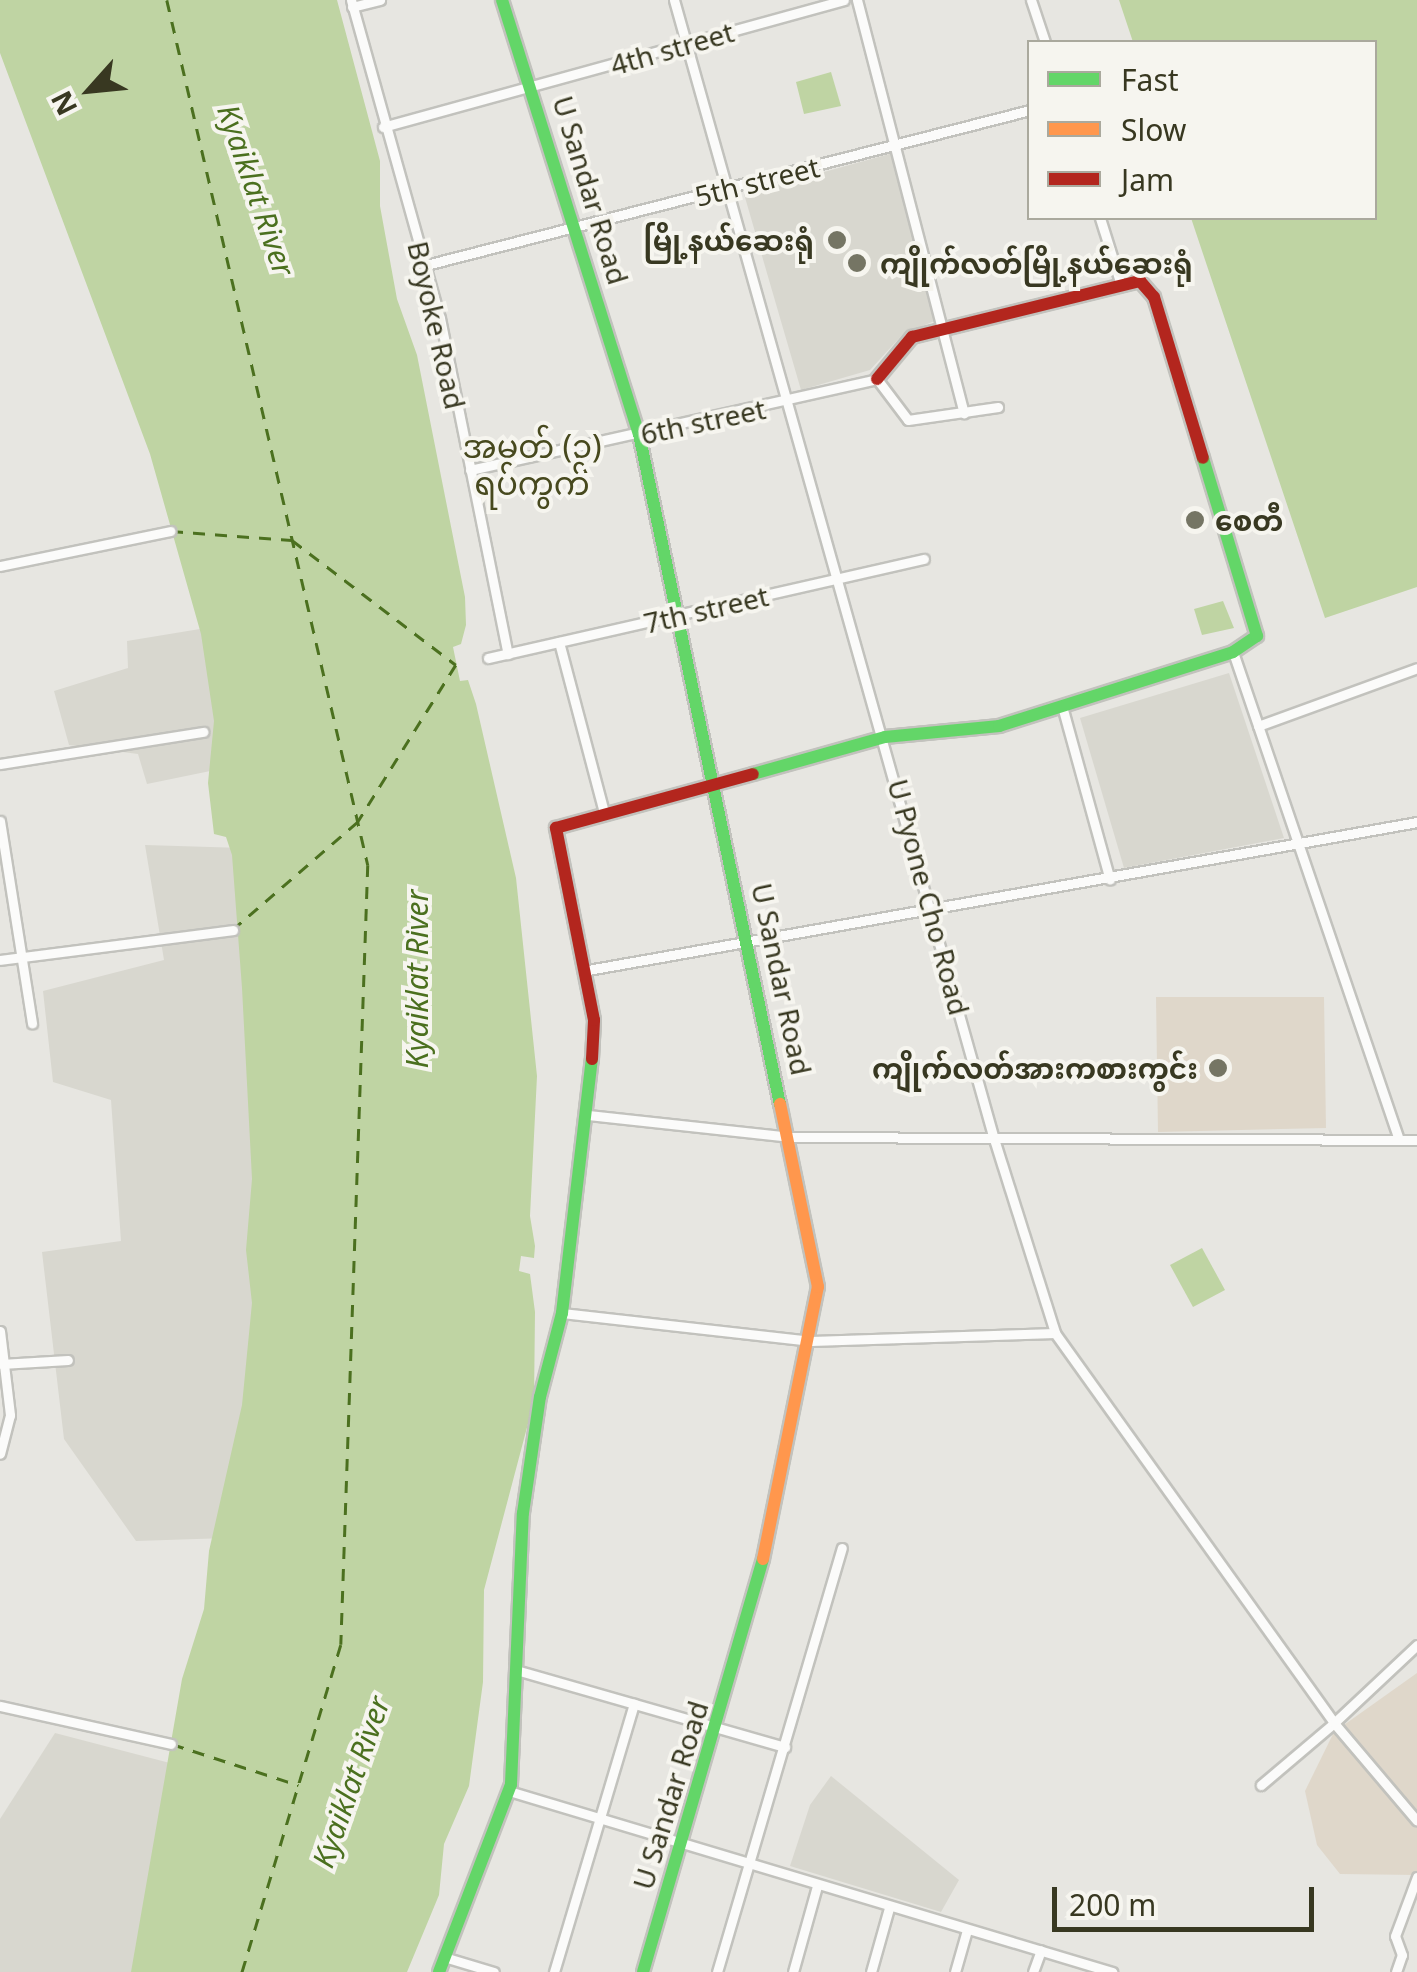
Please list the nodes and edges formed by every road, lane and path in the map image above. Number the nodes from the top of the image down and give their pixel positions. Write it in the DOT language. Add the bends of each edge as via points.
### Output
graph roads {
  1 [pos="380,0"];
  2 [pos="502,0"];
  3 [pos="674,0"];
  4 [pos="844,0"];
  5 [pos="857,0"];
  6 [pos="1032,0"];
  7 [pos="352,3"];
  8 [pos="1044,40"];
  9 [pos="685,44"];
  10 [pos="533,88"];
  11 [pos="1027,111"];
  12 [pos="384,127"];
  13 [pos="895,145"];
  14 [pos="727,188"];
  15 [pos="1101,220"];
  16 [pos="578,227"];
  17 [pos="426,265"];
  18 [pos="1120,282"];
  19 [pos="943,328"];
  20 [pos="877,379"];
  21 [pos="786,404"];
  22 [pos="998,407"];
  23 [pos="964,413"];
  24 [pos="639,434"];
  25 [pos="470,470"];
  26 [pos="170,531"];
  27 [pos="924,560"];
  28 [pos="0,566"];
  29 [pos="838,579"];
  30 [pos="681,614"];
  31 [pos="559,642"];
  32 [pos="1234,652"];
  33 [pos="508,654"];
  34 [pos="488,658"];
  35 [pos="1417,668"];
  36 [pos="1062,706"];
  37 [pos="1258,726"];
  38 [pos="204,732"];
  39 [pos="886,737"];
  40 [pos="0,764"];
  41 [pos="716,782"];
  42 [pos="604,812"];
  43 [pos="0,821"];
  44 [pos="1416,822"];
  45 [pos="1298,846"];
  46 [pos="1110,880"];
  47 [pos="935,912"];
  48 [pos="233,930"];
  49 [pos="749,942"];
  50 [pos="22,956"];
  51 [pos="0,960"];
  52 [pos="588,970"];
  53 [pos="32,1022"];
  54 [pos="588,1116"];
  55 [pos="789,1137"];
  56 [pos="994,1140"];
  57 [pos="1399,1140"];
  58 [pos="1417,1140"];
  59 [pos="562,1312"];
  60 [pos="0,1331"];
  61 [pos="1055,1332"];
  62 [pos="810,1340"];
  63 [pos="68,1360"];
  64 [pos="2,1364"];
  65 [pos="0,1454"];
  66 [pos="842,1548"];
  67 [pos="1417,1646"];
  68 [pos="516,1670"];
  69 [pos="634,1704"];
  70 [pos="0,1706"];
  71 [pos="1334,1723"];
  72 [pos="716,1726"];
  73 [pos="171,1744"];
  74 [pos="785,1747"];
  75 [pos="1261,1785"];
  76 [pos="509,1791"];
  77 [pos="601,1818"];
  78 [pos="1417,1821"];
  79 [pos="682,1843"];
  80 [pos="748,1864"];
  81 [pos="1417,1877"];
  82 [pos="818,1886"];
  83 [pos="890,1908"];
  84 [pos="967,1930"];
  85 [pos="1041,1950"];
  86 [pos="444,1957"];
  87 [pos="438,1972"];
  88 [pos="494,1972"];
  89 [pos="554,1972"];
  90 [pos="643,1972"];
  91 [pos="717,1972"];
  92 [pos="793,1972"];
  93 [pos="871,1972"];
  94 [pos="954,1972"];
  95 [pos="1033,1972"];
  96 [pos="1112,1972"];
  97 [pos="1396,1972"];
  1 -- 7 [label="street"];
  2 -- 10 [label="street, U Sandar Road"];
  3 -- 9 [label="street, U Pyone Cho Road"];
  4 -- 9 [label="street, 4th street"];
  5 -- 13 [label="street"];
  6 -- 8 [label="street"];
  7 -- 12 [label="street, Boyoke Road"];
  9 -- 10 [label="street, 4th street"];
  9 -- 14 [label="street, U Pyone Cho Road"];
  10 -- 12 [label="street, 4th street"];
  10 -- 16 [label="street, U Sandar Road"];
  11 -- 13 [label="street, 5th street"];
  12 -- 17 [label="street, Boyoke Road"];
  13 -- 14 [label="street, 5th street"];
  13 -- 19 [label="street"];
  14 -- 16 [label="street, 5th street"];
  14 -- 21 [label="street, U Pyone Cho Road"];
  15 -- 18 [label="street"];
  16 -- 17 [label="street, 5th street"];
  16 -- 24 [label="street, U Sandar Road"];
  17 -- 25 [label="street, Boyoke Road"];
  18 -- 19 [label="street"];
  18 -- 32 [label="street" via="1140,281 1154,297 1256,620 1254,640"];
  19 -- 20 [label="street" via="908,340"];
  19 -- 23 [label="street"];
  20 -- 21 [label="street, 6th street"];
  20 -- 23 [label="street" via="908,420"];
  21 -- 24 [label="street, 6th street"];
  21 -- 29 [label="street, U Pyone Cho Road"];
  22 -- 23 [label="street"];
  24 -- 25 [label="street, 6th street"];
  24 -- 30 [label="street, U Sandar Road"];
  25 -- 33 [label="street, Boyoke Road"];
  26 -- 28 [label="street"];
  27 -- 29 [label="street, 7th street"];
  29 -- 30 [label="street, 7th street"];
  29 -- 39 [label="street, U Pyone Cho Road"];
  30 -- 31 [label="street, 7th street"];
  30 -- 41 [label="street, U Sandar Road"];
  31 -- 33 [label="street, 7th street"];
  31 -- 42 [label="street"];
  32 -- 36 [label="street"];
  32 -- 37 [label="street"];
  33 -- 34 [label="street, 7th street"];
  35 -- 37 [label="street"];
  36 -- 39 [label="street" via="1000,726"];
  36 -- 46 [label="street"];
  37 -- 45 [label="street"];
  38 -- 40 [label="street"];
  39 -- 41 [label="street"];
  39 -- 47 [label="street, U Pyone Cho Road"];
  41 -- 42 [label="street"];
  41 -- 49 [label="street, U Sandar Road"];
  42 -- 52 [label="street" via="555,830"];
  43 -- 50 [label="street"];
  44 -- 45 [label="street"];
  45 -- 46 [label="street"];
  45 -- 57 [label="street"];
  46 -- 47 [label="street"];
  47 -- 49 [label="street"];
  47 -- 56 [label="street, U Pyone Cho Road"];
  48 -- 50 [label="street"];
  49 -- 52 [label="street"];
  49 -- 55 [label="street, U Sandar Road"];
  50 -- 51 [label="street"];
  50 -- 53 [label="street"];
  52 -- 54 [label="street" via="594,1020"];
  54 -- 55 [label="street"];
  54 -- 59 [label="street"];
  55 -- 56 [label="street"];
  55 -- 62 [label="street, U Sandar Road" via="817,1272"];
  56 -- 57 [label="street"];
  56 -- 61 [label="street, U Pyone Cho Road"];
  57 -- 58 [label="street"];
  59 -- 62 [label="street"];
  59 -- 68 [label="street" via="540,1397 523,1513"];
  60 -- 64 [label="street"];
  61 -- 62 [label="street"];
  61 -- 71 [label="street, U Pyone Cho Road"];
  62 -- 72 [label="street, U Sandar Road" via="752,1611"];
  63 -- 64 [label="street"];
  64 -- 65 [label="street" via="10,1415"];
  66 -- 74 [label="street"];
  67 -- 71 [label="street"];
  68 -- 69 [label="street"];
  68 -- 76 [label="street"];
  69 -- 72 [label="street"];
  69 -- 77 [label="street"];
  70 -- 73 [label="street"];
  71 -- 75 [label="street"];
  71 -- 78 [label="street, U Pyone Cho Road"];
  72 -- 74 [label="street"];
  72 -- 79 [label="street, U Sandar Road"];
  74 -- 80 [label="street"];
  76 -- 77 [label="street"];
  76 -- 86 [label="street"];
  77 -- 79 [label="street"];
  77 -- 89 [label="street"];
  79 -- 80 [label="street"];
  79 -- 90 [label="street, U Sandar Road"];
  80 -- 82 [label="street"];
  80 -- 91 [label="street"];
  81 -- 97 [label="street" via="1395,1936 1402,1955"];
  82 -- 83 [label="street"];
  82 -- 92 [label="street"];
  83 -- 84 [label="street"];
  83 -- 93 [label="street"];
  84 -- 85 [label="street"];
  84 -- 94 [label="street"];
  85 -- 95 [label="street"];
  85 -- 96 [label="street"];
  86 -- 87 [label="street"];
  86 -- 88 [label="street"];
}
